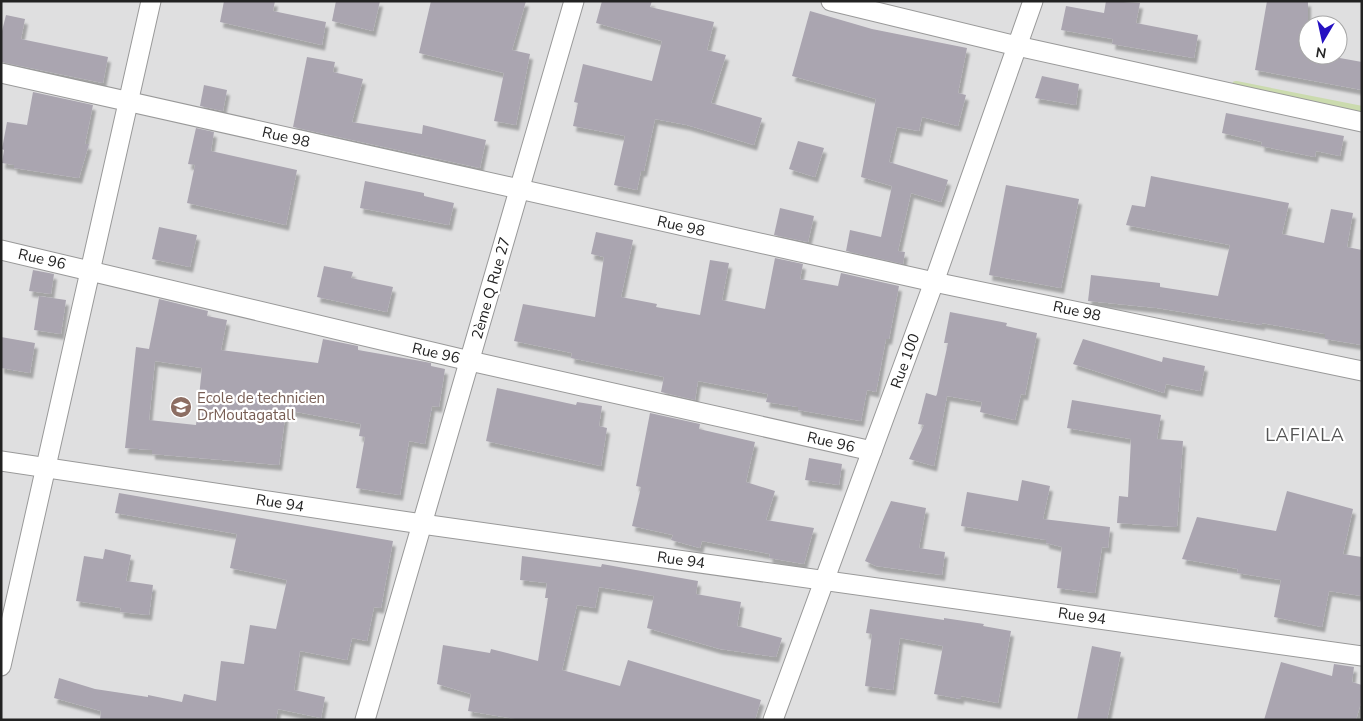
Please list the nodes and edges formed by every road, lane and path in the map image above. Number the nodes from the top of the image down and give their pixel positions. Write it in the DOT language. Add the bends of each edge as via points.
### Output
graph roads {
  1 [pos="151,1"];
  2 [pos="574,1"];
  3 [pos="830,1"];
  4 [pos="1032,1"];
  5 [pos="1017,46"];
  6 [pos="1,73"];
  7 [pos="128,101"];
  8 [pos="1362,122"];
  9 [pos="520,190"];
  10 [pos="1,250"];
  11 [pos="90,271"];
  12 [pos="934,282"];
  13 [pos="470,361"];
  14 [pos="1362,370"];
  15 [pos="872,451"];
  16 [pos="1,461"];
  17 [pos="46,468"];
  18 [pos="422,524"];
  19 [pos="824,579"];
  20 [pos="1362,656"];
  21 [pos="1,666"];
  22 [pos="365,720"];
  23 [pos="773,720"];
  1 -- 7 [label="street"];
  2 -- 9 [label="street, 2ème Q Rue 27"];
  3 -- 5 [label="street"];
  4 -- 5 [label="street, Rue 100"];
  5 -- 8 [label="street"];
  5 -- 12 [label="street, Rue 100"];
  6 -- 7 [label="street, Rue 98"];
  7 -- 9 [label="street, Rue 98"];
  7 -- 11 [label="street"];
  9 -- 12 [label="street, Rue 98"];
  9 -- 13 [label="street, 2ème Q Rue 27"];
  10 -- 11 [label="street, Rue 96"];
  11 -- 13 [label="street, Rue 96"];
  11 -- 17 [label="street"];
  12 -- 14 [label="street, Rue 98"];
  12 -- 15 [label="street, Rue 100"];
  13 -- 15 [label="street, Rue 96"];
  13 -- 18 [label="street, 2ème Q Rue 27"];
  15 -- 19 [label="street, Rue 100"];
  16 -- 17 [label="street, Rue 94"];
  17 -- 18 [label="street, Rue 94"];
  17 -- 21 [label="street"];
  18 -- 19 [label="street, Rue 94"];
  18 -- 22 [label="street, 2ème Q Rue 27"];
  19 -- 20 [label="street, Rue 94"];
  19 -- 23 [label="street, Rue 100"];
}
